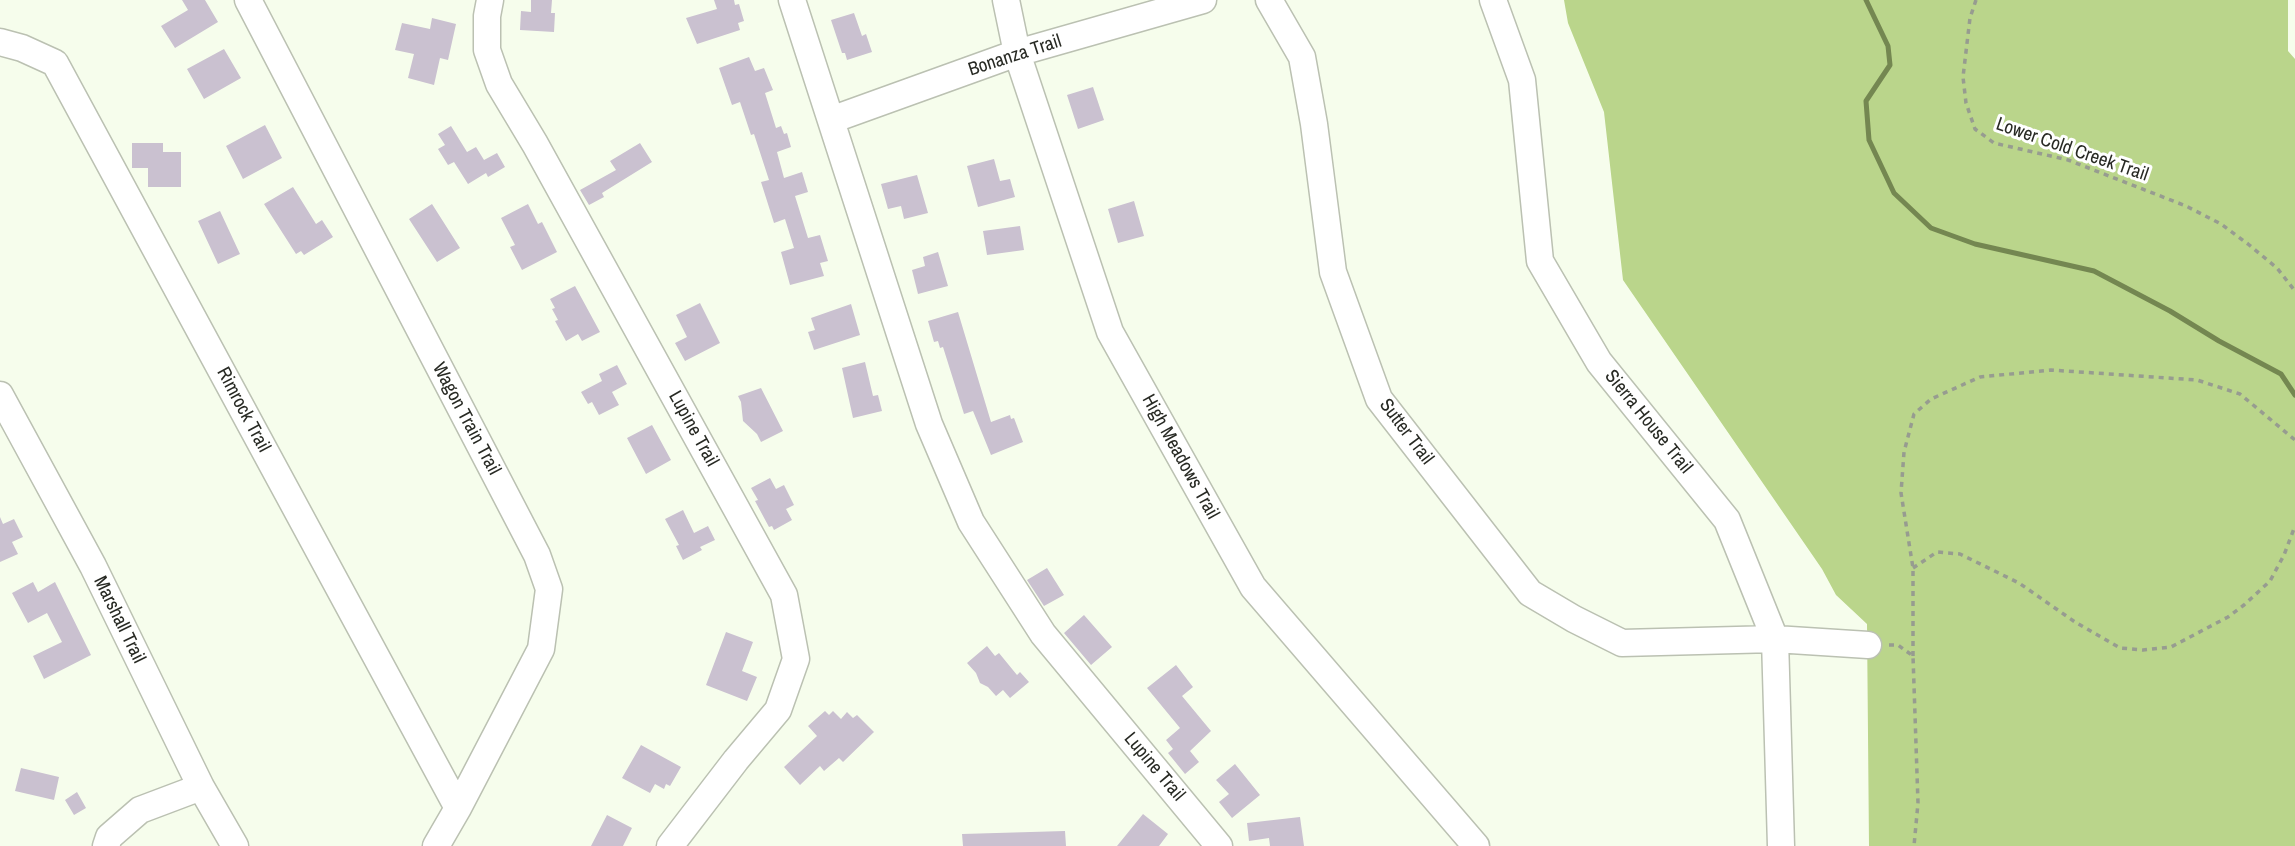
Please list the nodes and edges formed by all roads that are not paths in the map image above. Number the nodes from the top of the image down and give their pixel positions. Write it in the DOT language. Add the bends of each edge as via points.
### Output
graph roads {
  1 [pos="248,0"];
  2 [pos="490,0"];
  3 [pos="792,0"];
  4 [pos="1006,0"];
  5 [pos="1203,0"];
  6 [pos="1269,0"];
  7 [pos="1493,0"];
  8 [pos="0,42"];
  9 [pos="1017,53"];
  10 [pos="831,120"];
  11 [pos="1,400"];
  12 [pos="1775,639"];
  13 [pos="1868,645"];
  14 [pos="201,787"];
  15 [pos="458,808"];
  16 [pos="106,846"];
  17 [pos="235,846"];
  18 [pos="436,846"];
  19 [pos="670,846"];
  20 [pos="1220,846"];
  21 [pos="1476,846"];
  22 [pos="1781,846"];
  1 -- 15 [label="street, Wagon Train Trail" via="537,555 549,589 541,649"];
  2 -- 19 [label="street, Lupine Trail" via="487,50 499,84 784,595 796,659 778,710"];
  3 -- 10 [label="street, Lupine Trail"];
  4 -- 9 [label="street, High Meadows Trail"];
  5 -- 9 [label="street, Bonanza Trail"];
  6 -- 12 [label="street, Sutter Trail" via="1302,57 1333,272 1379,399 1530,593 1622,643"];
  7 -- 12 [label="street, Sierra House Trail" via="1522,80 1539,261 1599,362 1727,520"];
  8 -- 15 [label="street, Rimrock Trail" via="55,64"];
  9 -- 10 [label="street, Bonanza Trail"];
  9 -- 21 [label="street, High Meadows Trail" via="1110,332 1253,587"];
  10 -- 20 [label="street, Lupine Trail" via="929,424 971,522 1043,634"];
  11 -- 14 [label="street, Marshall Trail" via="93,566"];
  12 -- 13 [label="street, Sutter Trail"];
  12 -- 22 [label="street, Sierra House Trail"];
  14 -- 16 [label="street" via="140,810 109,837"];
  14 -- 17 [label="street, Marshall Trail"];
  15 -- 18 [label="street, Wagon Train Trail"];
}
